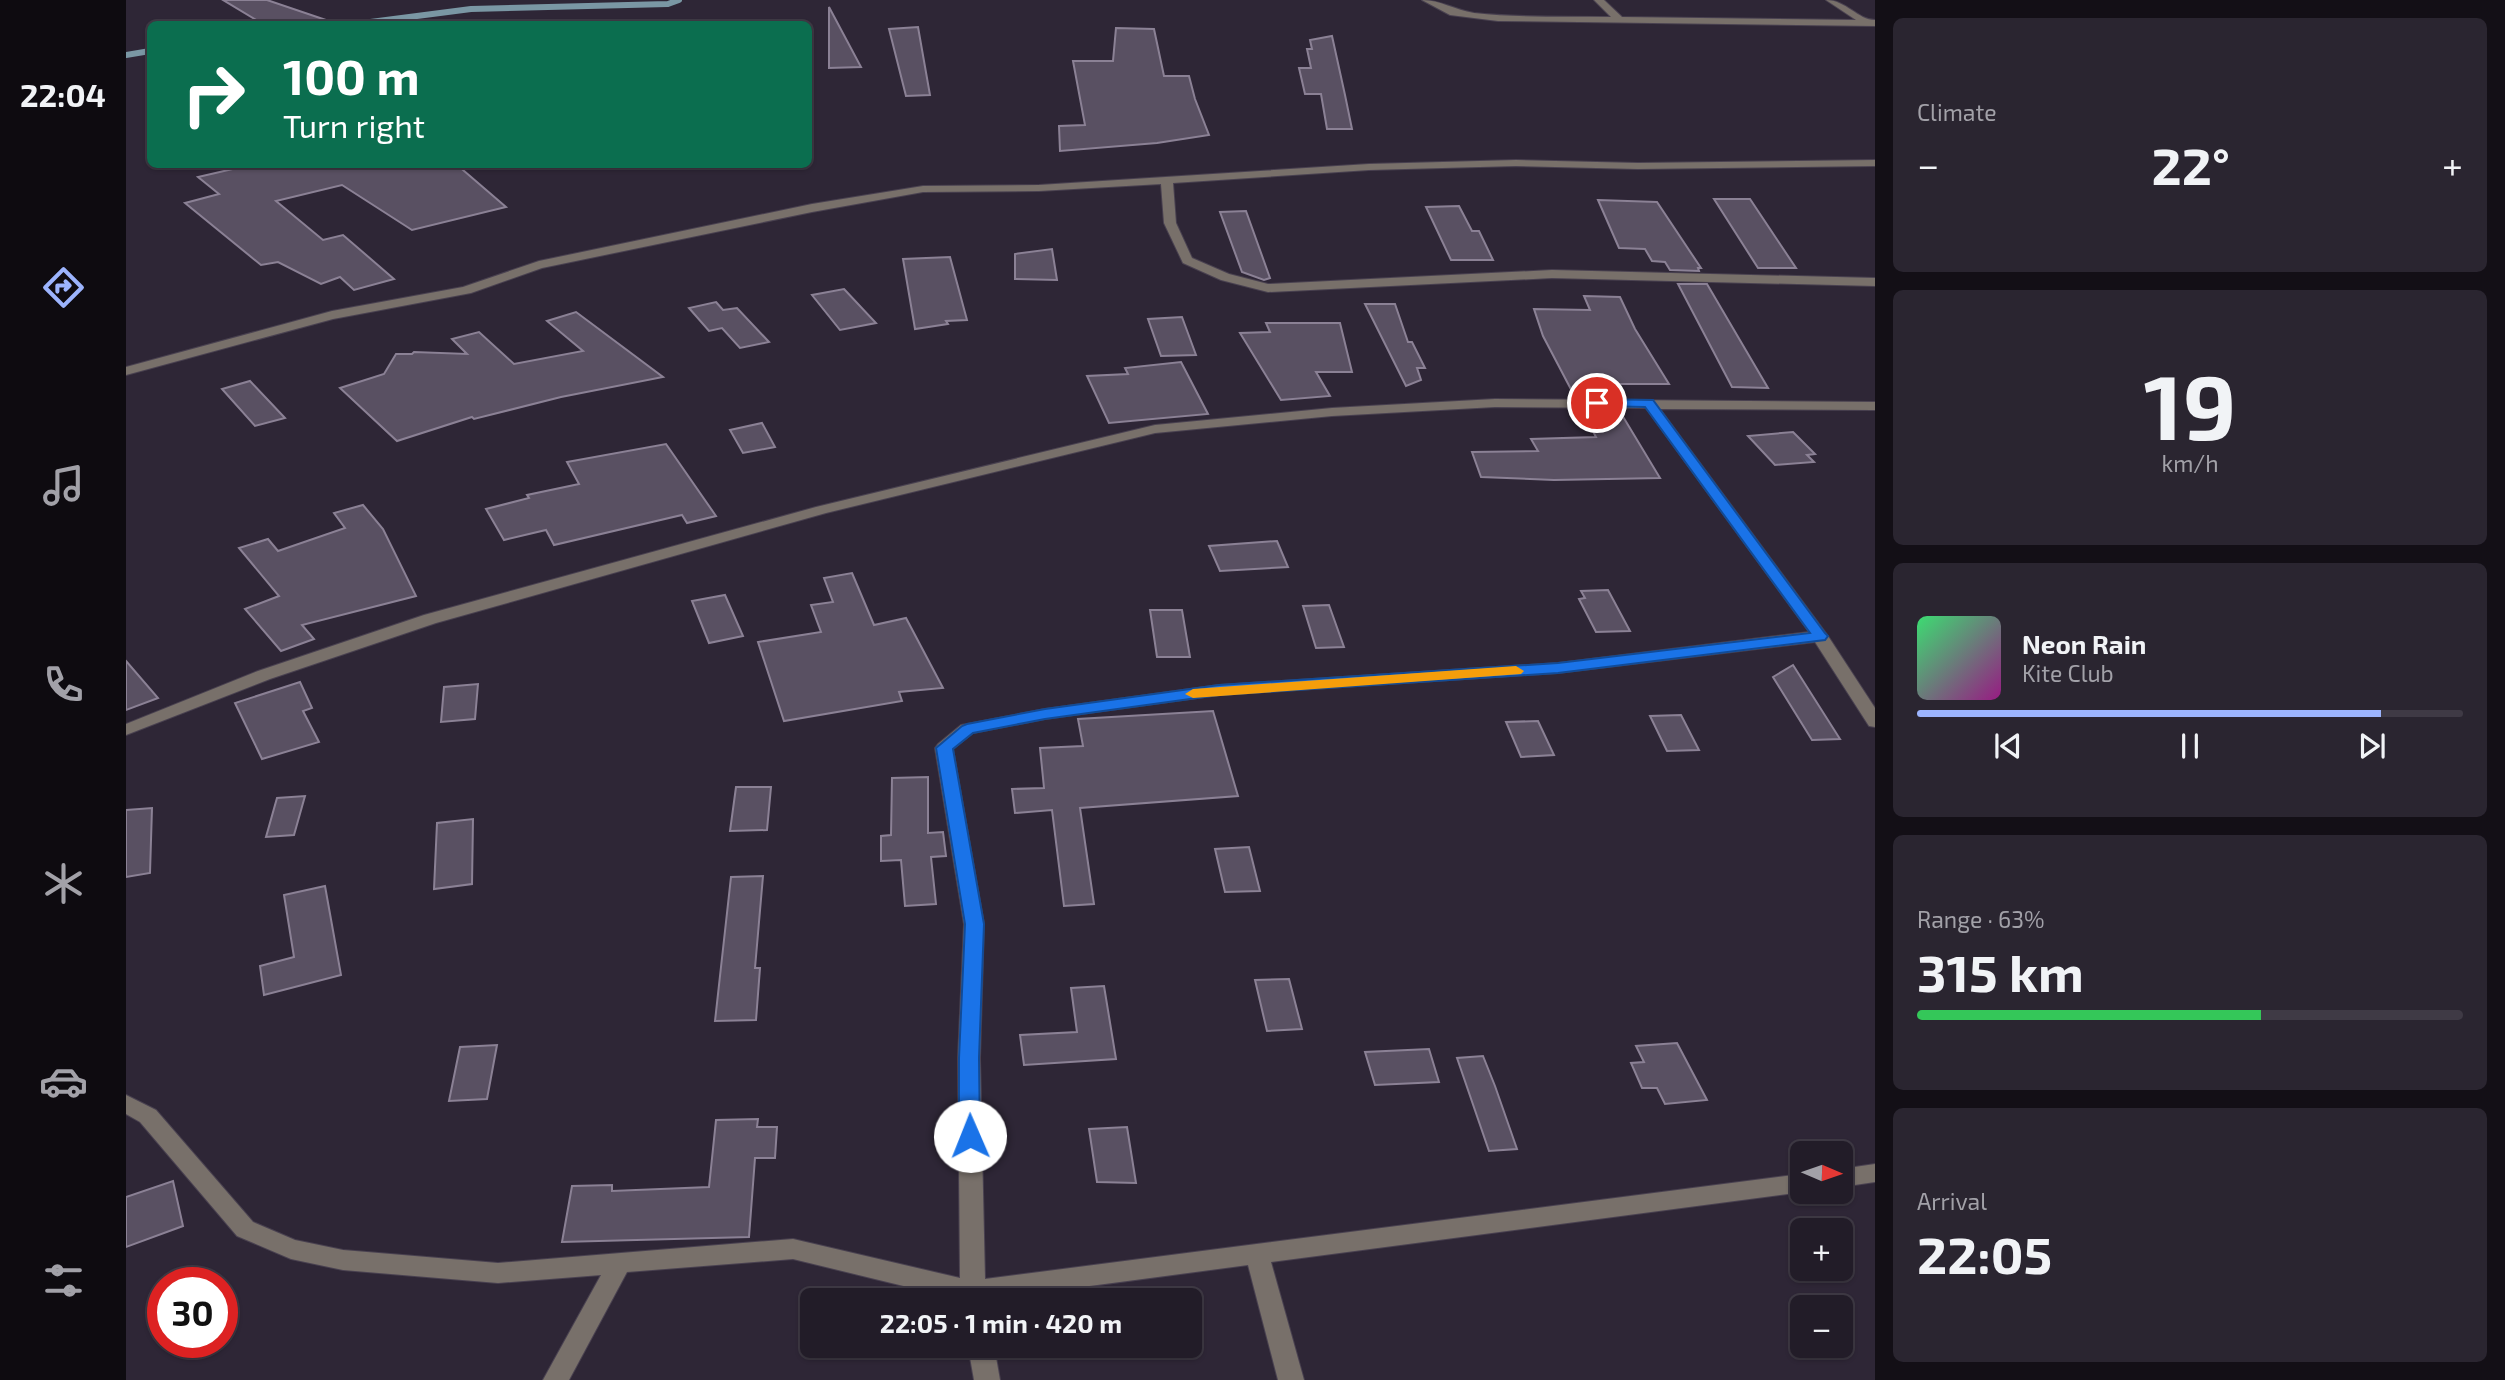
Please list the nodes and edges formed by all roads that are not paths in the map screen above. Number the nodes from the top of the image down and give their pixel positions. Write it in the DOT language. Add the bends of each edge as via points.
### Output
graph roads {
  1 [pos="1427,0"];
  2 [pos="1599,0"];
  3 [pos="1831,0"];
  4 [pos="1618,18"];
  5 [pos="1872,22"];
  6 [pos="1875,163"];
  7 [pos="1167,182"];
  8 [pos="1875,282"];
  9 [pos="126,371"];
  10 [pos="1649,403"];
  11 [pos="1875,406"];
  12 [pos="1820,636"];
  13 [pos="1875,722"];
  14 [pos="126,730"];
  15 [pos="126,1103"];
  16 [pos="1875,1173"];
  17 [pos="1853,1176"];
  18 [pos="1790,1185"];
  19 [pos="1257,1254"];
  20 [pos="620,1262"];
  21 [pos="942,1288"];
  22 [pos="973,1288"];
  23 [pos="1027,1288"];
  24 [pos="983,1358"];
  25 [pos="556,1380"];
  26 [pos="987,1380"];
  27 [pos="1291,1380"];
  1 -- 4 [label="street" via="1461,15"];
  2 -- 4 [label="street"];
  3 -- 5 [label="street"];
  4 -- 5 [label="street"];
  6 -- 7 [label="street" via="1381,167"];
  7 -- 8 [label="street" via="1170,223 1187,260 1224,277 1268,288 1552,274"];
  7 -- 9 [label="street" via="922,189 811,208 539,264 466,290 332,315"];
  10 -- 11 [label="street"];
  10 -- 12 [label="street"];
  10 -- 14 [label="street" via="1468,404 1155,429 821,510 430,619 264,675"];
  12 -- 13 [label="street"];
  12 -- 22 [label="street" via="1558,668 1219,690 967,729 944,748 974,924 969,1058"];
  15 -- 20 [label="street" via="148,1116 245,1229 291,1249 344,1260 498,1273"];
  16 -- 17 [label="street"];
  18 -- 19 [label="street"];
  19 -- 23 [label="street"];
  19 -- 27 [label="street"];
  20 -- 21 [label="street" via="793,1249"];
  20 -- 25 [label="street"];
  24 -- 26 [label="street"];
}
